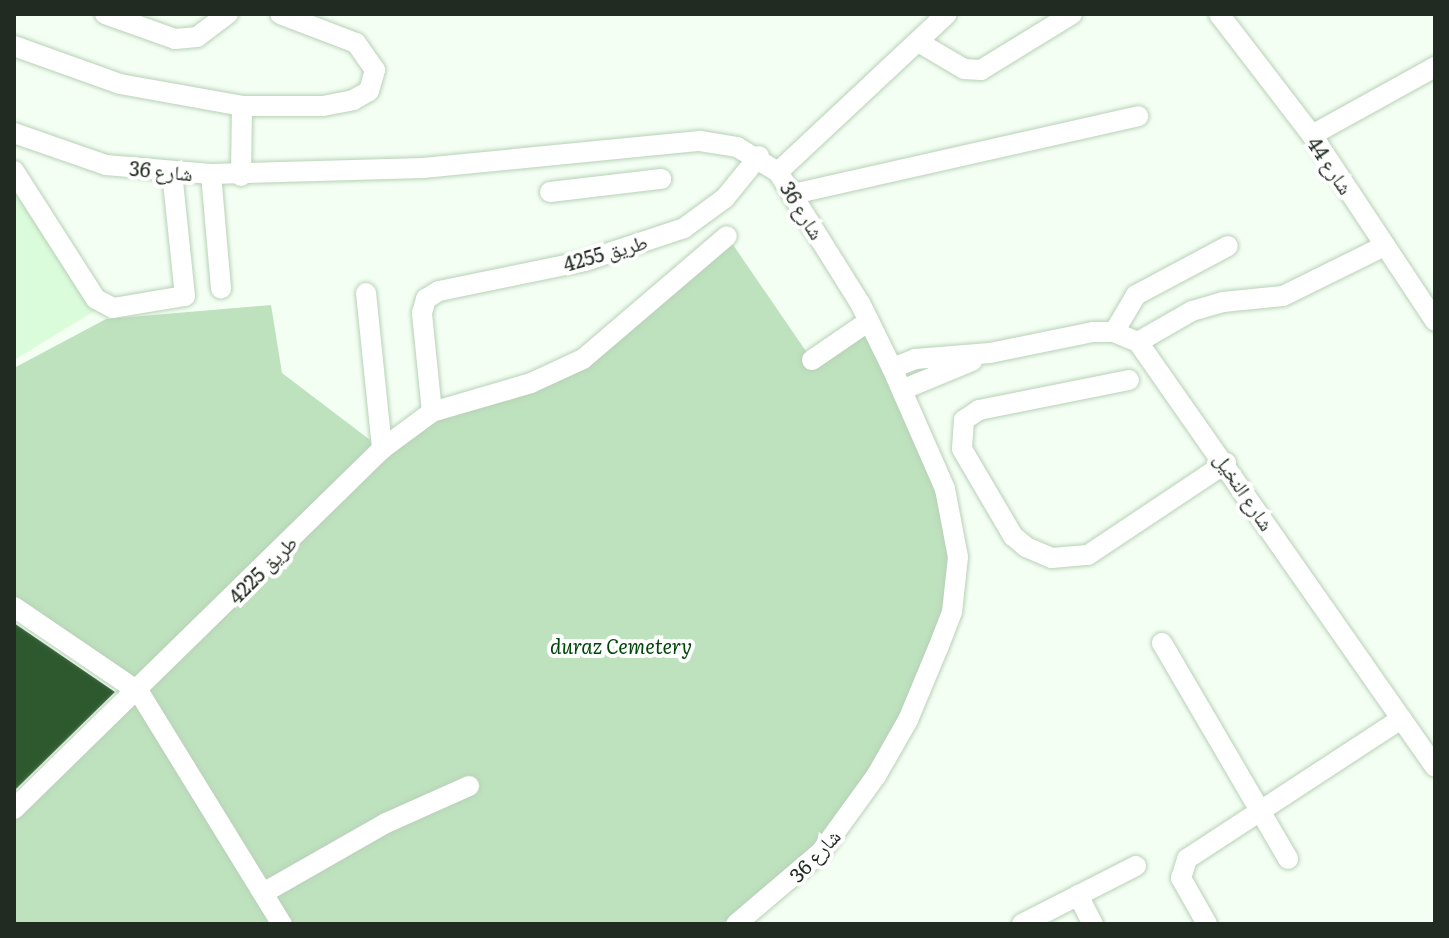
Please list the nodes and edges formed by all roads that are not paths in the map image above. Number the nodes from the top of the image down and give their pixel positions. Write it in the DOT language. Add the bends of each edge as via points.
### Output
graph roads {
  1 [pos="105,14"];
  2 [pos="228,14"];
  3 [pos="280,14"];
  4 [pos="947,14"];
  5 [pos="1072,14"];
  6 [pos="1225,16"];
  7 [pos="920,43"];
  8 [pos="14,46"];
  9 [pos="1435,67"];
  10 [pos="242,106"];
  11 [pos="1138,116"];
  12 [pos="14,133"];
  13 [pos="1312,135"];
  14 [pos="570,154"];
  15 [pos="759,156"];
  16 [pos="14,171"];
  17 [pos="172,172"];
  18 [pos="778,172"];
  19 [pos="211,174"];
  20 [pos="241,176"];
  21 [pos="661,179"];
  22 [pos="573,189"];
  23 [pos="550,192"];
  24 [pos="793,194"];
  25 [pos="727,236"];
  26 [pos="1228,246"];
  27 [pos="1384,246"];
  28 [pos="221,289"];
  29 [pos="366,293"];
  30 [pos="869,321"];
  31 [pos="1435,321"];
  32 [pos="1114,332"];
  33 [pos="1138,342"];
  34 [pos="990,353"];
  35 [pos="812,360"];
  36 [pos="892,368"];
  37 [pos="1129,380"];
  38 [pos="902,390"];
  39 [pos="432,412"];
  40 [pos="382,449"];
  41 [pos="1226,463"];
  42 [pos="14,607"];
  43 [pos="1162,643"];
  44 [pos="139,692"];
  45 [pos="1401,719"];
  46 [pos="1435,767"];
  47 [pos="469,786"];
  48 [pos="14,809"];
  49 [pos="1263,810"];
  50 [pos="1288,859"];
  51 [pos="1136,866"];
  52 [pos="265,892"];
  53 [pos="1078,895"];
  54 [pos="282,924"];
  55 [pos="736,924"];
  56 [pos="1022,924"];
  57 [pos="1093,924"];
  58 [pos="1207,924"];
  1 -- 2 [label="street" via="175,39 197,37"];
  3 -- 10 [label="street" via="356,43 370,60 375,79 353,100 296,108"];
  4 -- 7 [label="street"];
  5 -- 7 [label="street" via="981,70 964,69"];
  6 -- 13 [label="street, شارع 44"];
  7 -- 18 [label="street"];
  8 -- 10 [label="street" via="108,81"];
  9 -- 13 [label="street"];
  10 -- 20 [label="street"];
  11 -- 24 [label="street"];
  12 -- 17 [label="street, شارع 36" via="106,165"];
  13 -- 27 [label="street, شارع 44"];
  14 -- 15 [label="street, شارع 36" via="700,141"];
  14 -- 20 [label="street, شارع 36" via="423,168"];
  14 -- 22 [label="street"];
  15 -- 18 [label="street, شارع 36"];
  15 -- 39 [label="street, طريق 4255" via="725,198 684,228 585,261 439,291 426,299 422,313"];
  16 -- 17 [label="street" via="96,299 113,308 185,296"];
  17 -- 19 [label="street, شارع 36"];
  18 -- 24 [label="street, شارع 36"];
  19 -- 20 [label="street, شارع 36"];
  19 -- 28 [label="street"];
  21 -- 22 [label="street"];
  22 -- 23 [label="street"];
  24 -- 30 [label="street, شارع 36"];
  25 -- 39 [label="street" via="583,359 531,383"];
  26 -- 32 [label="street" via="1136,295"];
  27 -- 31 [label="street, شارع 44"];
  27 -- 33 [label="street" via="1283,296 1192,311"];
  29 -- 40 [label="street"];
  30 -- 35 [label="street"];
  30 -- 36 [label="street, شارع 36"];
  32 -- 33 [label="street"];
  32 -- 34 [label="street"];
  33 -- 41 [label="street, شارع النخيل"];
  34 -- 36 [label="street" via="926,357"];
  34 -- 38 [label="street"];
  36 -- 38 [label="street, شارع 36"];
  37 -- 41 [label="street" via="979,410 964,420 962,449 1013,536 1052,558 1088,555"];
  38 -- 55 [label="street, شارع 36" via="945,489 956,532 952,612 908,720 842,826 798,875"];
  39 -- 40 [label="street, طريق 4225"];
  40 -- 44 [label="street, طريق 4225"];
  41 -- 45 [label="street, شارع النخيل"];
  42 -- 44 [label="street"];
  43 -- 49 [label="street"];
  44 -- 48 [label="street, طريق 4225"];
  44 -- 52 [label="street"];
  45 -- 46 [label="street, شارع النخيل"];
  45 -- 49 [label="street"];
  47 -- 52 [label="street" via="386,823"];
  49 -- 50 [label="street"];
  49 -- 58 [label="street" via="1183,863 1181,878"];
  51 -- 53 [label="street"];
  52 -- 54 [label="street"];
  53 -- 56 [label="street"];
  53 -- 57 [label="street"];
}
